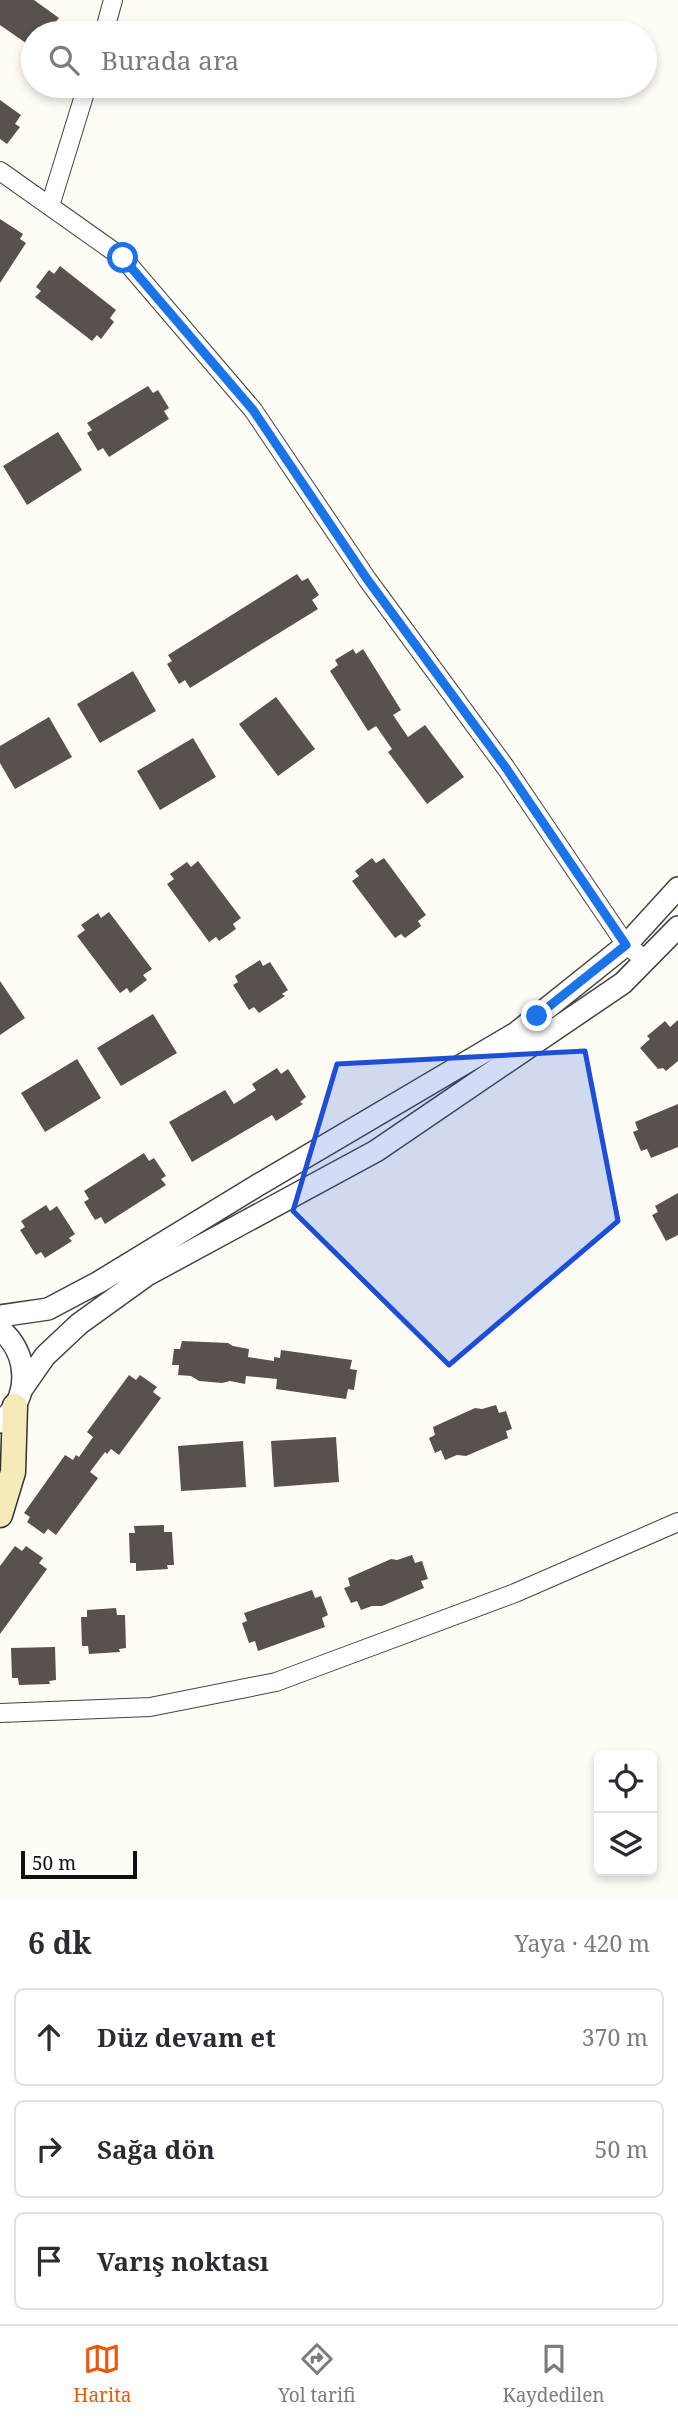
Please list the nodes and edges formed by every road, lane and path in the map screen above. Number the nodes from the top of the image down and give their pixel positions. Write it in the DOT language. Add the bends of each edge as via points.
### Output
graph roads {
  1 [pos="113,0"];
  2 [pos="107,21"];
  3 [pos="83,98"];
  4 [pos="0,171"];
  5 [pos="50,206"];
  6 [pos="678,888"];
  7 [pos="678,927"];
  8 [pos="626,945"];
  9 [pos="646,960"];
  10 [pos="0,1317"];
  11 [pos="0,1329"];
  12 [pos="12,1406"];
  13 [pos="0,1515"];
  14 [pos="678,1522"];
  15 [pos="0,1713"];
  1 -- 2 [label="street"];
  3 -- 5 [label="street"];
  4 -- 5 [label="street"];
  5 -- 8 [label="street" via="123,258 253,410"];
  6 -- 8 [label="street"];
  7 -- 9 [label="street"];
  8 -- 9 [label="street"];
  8 -- 10 [label="street" via="516,1033 99,1282 48,1309"];
  9 -- 12 [label="street" via="623,983 376,1151 147,1275 79,1324 45,1356"];
  11 -- 12 [label="street" via="10,1337 24,1371"];
  12 -- 13 [label="main road" via="13,1472"];
  14 -- 15 [label="street" via="515,1593 276,1682 150,1707"];
}
